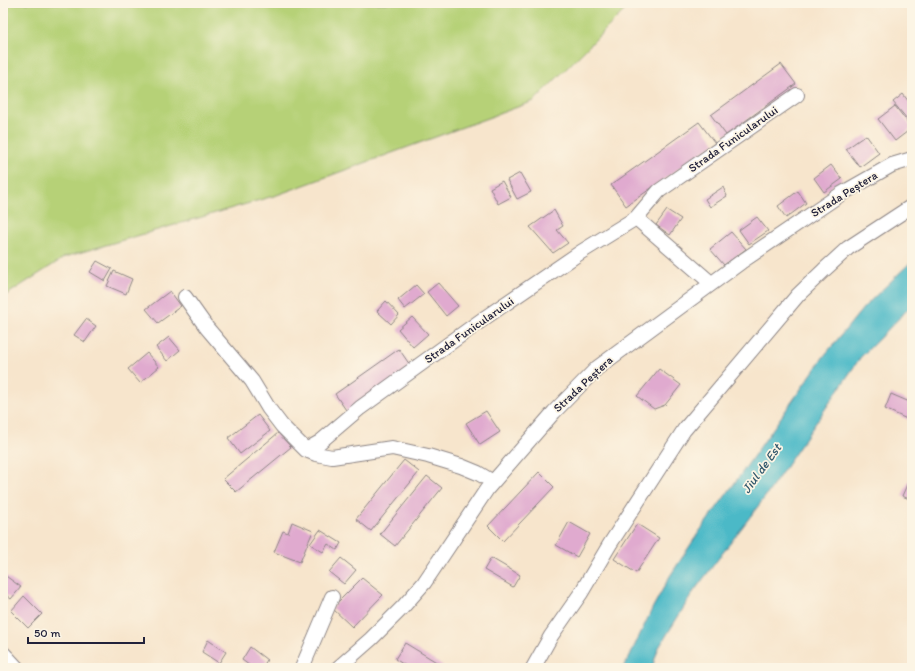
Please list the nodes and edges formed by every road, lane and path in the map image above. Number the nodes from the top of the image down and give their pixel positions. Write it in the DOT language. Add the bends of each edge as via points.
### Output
graph roads {
  1 [pos="797,95"];
  2 [pos="912,159"];
  3 [pos="912,206"];
  4 [pos="636,218"];
  5 [pos="711,283"];
  6 [pos="184,297"];
  7 [pos="306,450"];
  8 [pos="493,482"];
  9 [pos="332,597"];
  10 [pos="3,653"];
  11 [pos="17,668"];
  12 [pos="302,668"];
  13 [pos="338,668"];
  14 [pos="533,668"];
  1 -- 4 [label="street, Strada Funicularului" via="659,191"];
  2 -- 5 [label="street, Strada Peștera" via="892,165 841,194"];
  3 -- 14 [label="street" via="848,248 798,295 689,425 610,544"];
  4 -- 5 [label="street"];
  4 -- 7 [label="street, Strada Funicularului" via="486,317"];
  5 -- 8 [label="street, Strada Peștera" via="597,368 549,416"];
  6 -- 7 [label="street" via="252,381 282,426"];
  7 -- 8 [label="street" via="332,457 392,448 461,466"];
  8 -- 13 [label="street, Strada Peștera" via="424,583 371,639"];
  9 -- 12 [label="street"];
  10 -- 11 [label="street"];
}
